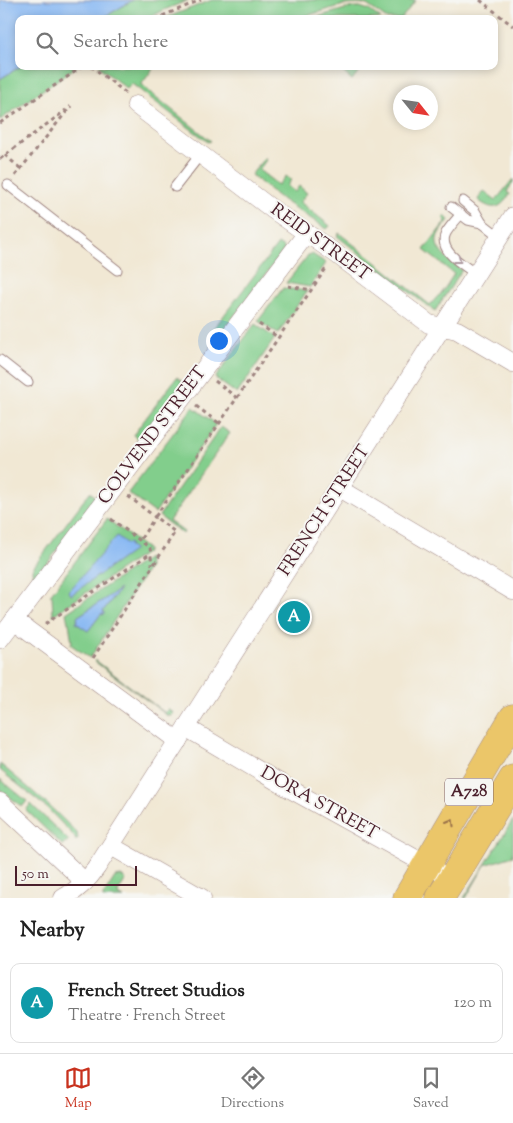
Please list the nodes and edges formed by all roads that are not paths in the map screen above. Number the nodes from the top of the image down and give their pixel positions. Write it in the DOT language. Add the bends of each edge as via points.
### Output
graph roads {
  1 [pos="131,100"];
  2 [pos="200,155"];
  3 [pos="8,185"];
  4 [pos="175,187"];
  5 [pos="463,201"];
  6 [pos="451,207"];
  7 [pos="461,214"];
  8 [pos="513,216"];
  9 [pos="482,223"];
  10 [pos="307,233"];
  11 [pos="500,237"];
  12 [pos="117,270"];
  13 [pos="476,274"];
  14 [pos="443,326"];
  15 [pos="0,360"];
  16 [pos="513,363"];
  17 [pos="28,382"];
  18 [pos="340,488"];
  19 [pos="513,591"];
  20 [pos="14,620"];
  21 [pos="0,639"];
  22 [pos="512,720"];
  23 [pos="182,734"];
  24 [pos="513,779"];
  25 [pos="0,802"];
  26 [pos="111,846"];
  27 [pos="427,865"];
  28 [pos="85,882"];
  29 [pos="446,889"];
  30 [pos="63,898"];
  31 [pos="202,898"];
  32 [pos="407,898"];
  1 -- 2 [label="street, REID STREET"];
  2 -- 4 [label="lane"];
  2 -- 10 [label="street, REID STREET"];
  3 -- 12 [label="lane"];
  5 -- 9 [label="lane" via="475,211"];
  6 -- 7 [label="lane"];
  7 -- 9 [label="lane" via="468,220"];
  7 -- 13 [label="lane, one-way" via="445,235 444,245 449,253"];
  8 -- 11 [label="street, FRENCH STREET"];
  9 -- 11 [label="lane"];
  10 -- 14 [label="street, REID STREET" via="429,324"];
  10 -- 20 [label="street, COLVEND STREET"];
  11 -- 13 [label="street, FRENCH STREET"];
  13 -- 14 [label="street, FRENCH STREET"];
  14 -- 16 [label="street, REID STREET" via="456,330"];
  14 -- 18 [label="street, FRENCH STREET"];
  15 -- 17 [label="lane"];
  18 -- 19 [label="street"];
  18 -- 23 [label="street, FRENCH STREET"];
  20 -- 21 [label="street, COLVEND STREET"];
  20 -- 23 [label="street, DORA STREET" via="86,674"];
  27 -- 22 [label="main road, A728, one-way"];
  23 -- 26 [label="street, FRENCH STREET"];
  23 -- 27 [label="street, DORA STREET"];
  24 -- 29 [label="main road, A728"];
  25 -- 28 [label="street"];
  26 -- 28 [label="street, FRENCH STREET"];
  26 -- 31 [label="street"];
  27 -- 29 [label="street, DORA STREET"];
  27 -- 32 [label="main road, A728"];
  28 -- 30 [label="street, FRENCH STREET"];
}
